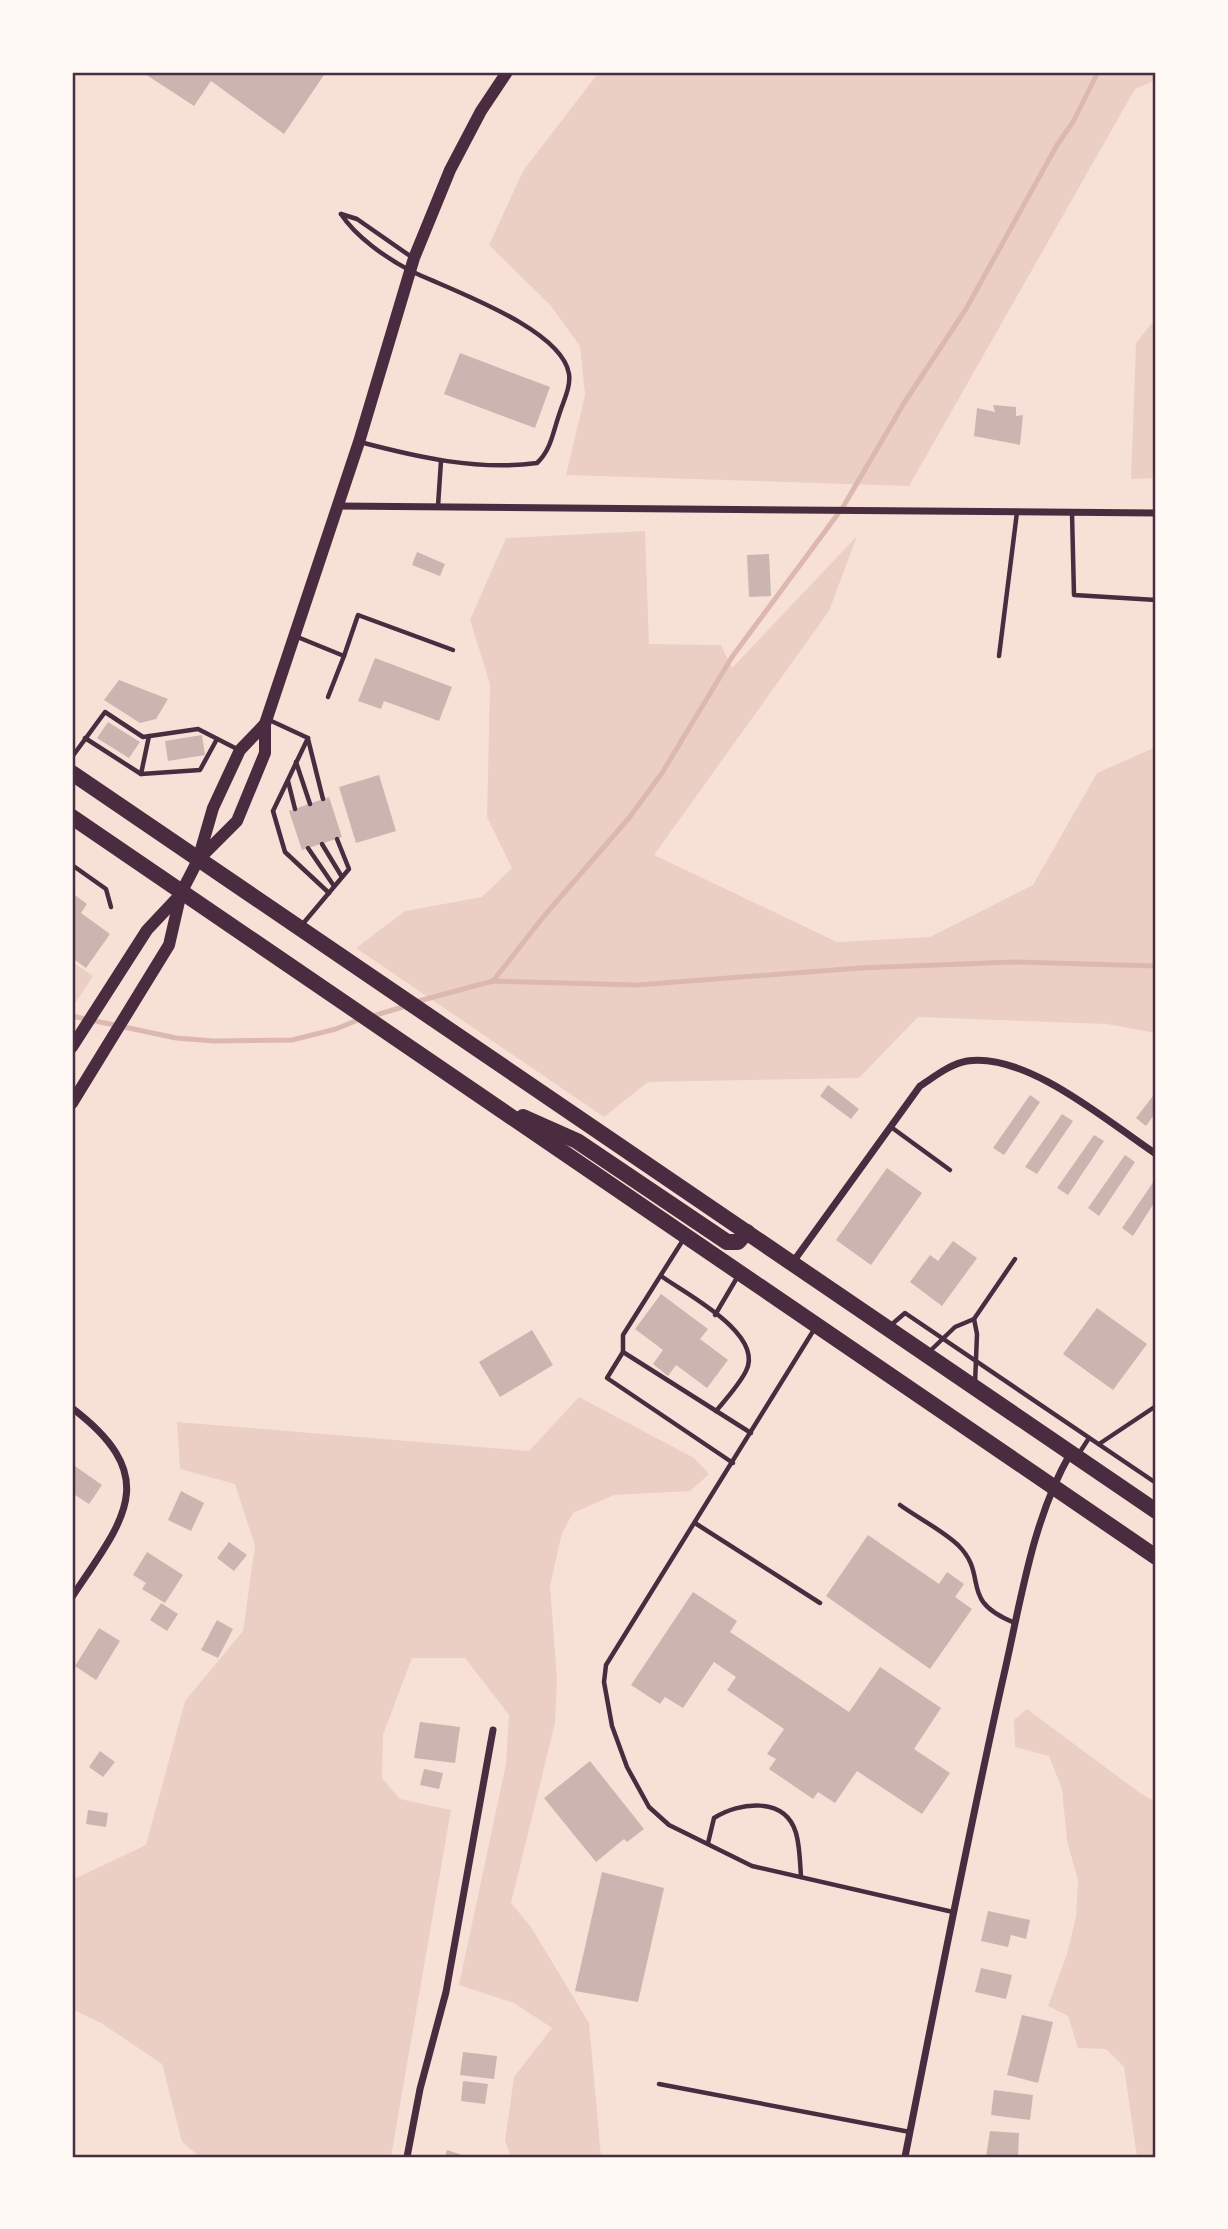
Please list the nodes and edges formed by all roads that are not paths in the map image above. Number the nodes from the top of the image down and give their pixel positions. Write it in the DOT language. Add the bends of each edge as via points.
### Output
graph roads {
  1 [pos="507,72"];
  2 [pos="412,264"];
  3 [pos="359,442"];
  4 [pos="441,461"];
  5 [pos="337,506"];
  6 [pos="438,506"];
  7 [pos="1018,511"];
  8 [pos="1072,512"];
  9 [pos="1156,513"];
  10 [pos="1156,600"];
  11 [pos="294,636"];
  12 [pos="453,650"];
  13 [pos="344,656"];
  14 [pos="999,656"];
  15 [pos="328,697"];
  16 [pos="266,721"];
  17 [pos="149,736"];
  18 [pos="85,738"];
  19 [pos="308,738"];
  20 [pos="217,739"];
  21 [pos="240,750"];
  22 [pos="72,757"];
  23 [pos="296,762"];
  24 [pos="72,773"];
  25 [pos="141,774"];
  26 [pos="288,781"];
  27 [pos="323,799"];
  28 [pos="310,804"];
  29 [pos="295,808"];
  30 [pos="74,822"];
  31 [pos="337,839"];
  32 [pos="322,844"];
  33 [pos="308,848"];
  34 [pos="198,860"];
  35 [pos="72,865"];
  36 [pos="342,877"];
  37 [pos="334,886"];
  38 [pos="181,893"];
  39 [pos="329,893"];
  40 [pos="111,907"];
  41 [pos="299,929"];
  42 [pos="72,1047"];
  43 [pos="74,1099"];
  44 [pos="489,1102"];
  45 [pos="890,1126"];
  46 [pos="1156,1154"];
  47 [pos="950,1170"];
  48 [pos="747,1232"];
  49 [pos="685,1237"];
  50 [pos="1015,1259"];
  51 [pos="792,1263"];
  52 [pos="739,1273"];
  53 [pos="661,1276"];
  54 [pos="715,1314"];
  55 [pos="974,1319"];
  56 [pos="817,1326"];
  57 [pos="889,1328"];
  58 [pos="942,1338"];
  59 [pos="623,1352"];
  60 [pos="926,1354"];
  61 [pos="977,1362"];
  62 [pos="974,1387"];
  63 [pos="1156,1406"];
  64 [pos="72,1408"];
  65 [pos="716,1411"];
  66 [pos="752,1434"];
  67 [pos="1089,1438"];
  68 [pos="1099,1444"];
  69 [pos="1074,1455"];
  70 [pos="733,1463"];
  71 [pos="1156,1483"];
  72 [pos="1052,1485"];
  73 [pos="900,1505"];
  74 [pos="1154,1506"];
  75 [pos="695,1523"];
  76 [pos="1156,1557"];
  77 [pos="72,1597"];
  78 [pos="820,1603"];
  79 [pos="1016,1623"];
  80 [pos="493,1730"];
  81 [pos="708,1843"];
  82 [pos="801,1877"];
  83 [pos="953,1912"];
  84 [pos="659,2084"];
  85 [pos="910,2132"];
  86 [pos="407,2157"];
  87 [pos="905,2157"];
  1 -- 2 [label="main road" via="450,170"];
  2 -- 2 [label="lane" via="357,219 341,214 351,230"];
  2 -- 3 [label="main road"];
  2 -- 4 [label="lane" via="530,328 569,372 548,449 537,463"];
  3 -- 4 [label="lane"];
  3 -- 5 [label="main road"];
  4 -- 6 [label="lane"];
  5 -- 6 [label="street"];
  5 -- 11 [label="main road"];
  6 -- 7 [label="street"];
  7 -- 8 [label="street"];
  7 -- 14 [label="lane"];
  8 -- 9 [label="street"];
  8 -- 10 [label="lane" via="1074,595"];
  11 -- 13 [label="lane"];
  11 -- 16 [label="main road"];
  12 -- 13 [label="lane" via="358,615"];
  13 -- 15 [label="lane"];
  16 -- 19 [label="lane"];
  16 -- 21 [label="main road"];
  16 -- 34 [label="main road" via="265,753 237,821"];
  17 -- 18 [label="lane" via="143,737 105,712"];
  17 -- 20 [label="lane" via="198,729"];
  17 -- 25 [label="lane"];
  18 -- 22 [label="lane"];
  18 -- 25 [label="lane"];
  19 -- 23 [label="lane"];
  19 -- 27 [label="lane"];
  20 -- 21 [label="lane"];
  20 -- 25 [label="lane" via="201,770"];
  21 -- 34 [label="main road" via="213,808"];
  23 -- 26 [label="lane"];
  23 -- 28 [label="lane"];
  24 -- 34 [label="highway"];
  26 -- 29 [label="lane"];
  26 -- 39 [label="lane" via="273,811 285,852"];
  30 -- 38 [label="highway"];
  31 -- 36 [label="lane" via="349,869"];
  32 -- 36 [label="lane"];
  33 -- 37 [label="lane"];
  34 -- 38 [label="main road"];
  34 -- 41 [label="highway"];
  35 -- 40 [label="lane" via="106,889"];
  36 -- 37 [label="lane"];
  37 -- 39 [label="lane"];
  38 -- 42 [label="main road" via="147,930"];
  38 -- 43 [label="main road" via="169,945"];
  38 -- 44 [label="highway"];
  39 -- 41 [label="lane"];
  41 -- 48 [label="highway"];
  44 -- 48 [label="highway" via="578,1141 727,1242 738,1242"];
  44 -- 49 [label="highway"];
  45 -- 46 [label="street" via="920,1086 945,1069 967,1061 993,1063 1018,1068 1047,1082"];
  45 -- 47 [label="lane"];
  45 -- 51 [label="street"];
  48 -- 51 [label="highway"];
  49 -- 52 [label="highway"];
  49 -- 53 [label="lane"];
  50 -- 55 [label="lane"];
  51 -- 57 [label="highway"];
  52 -- 54 [label="lane"];
  52 -- 56 [label="highway"];
  53 -- 54 [label="lane"];
  53 -- 59 [label="lane" via="623,1335"];
  54 -- 65 [label="lane" via="737,1330 749,1350 747,1370"];
  55 -- 58 [label="lane" via="955,1326"];
  55 -- 61 [label="lane"];
  56 -- 66 [label="lane"];
  56 -- 72 [label="highway"];
  57 -- 58 [label="lane" via="905,1313"];
  57 -- 60 [label="highway"];
  58 -- 60 [label="lane"];
  58 -- 61 [label="lane"];
  59 -- 65 [label="lane"];
  59 -- 70 [label="lane" via="607,1378"];
  60 -- 62 [label="highway"];
  61 -- 62 [label="lane"];
  61 -- 67 [label="lane"];
  62 -- 69 [label="highway"];
  63 -- 68 [label="lane"];
  64 -- 77 [label="street" via="117,1453 127,1489 119,1526"];
  65 -- 66 [label="lane"];
  66 -- 70 [label="lane"];
  67 -- 68 [label="lane"];
  67 -- 69 [label="lane"];
  68 -- 71 [label="lane"];
  69 -- 72 [label="street"];
  69 -- 74 [label="highway"];
  70 -- 75 [label="lane"];
  72 -- 76 [label="highway"];
  72 -- 79 [label="street"];
  73 -- 79 [label="lane" via="958,1545 970,1563 983,1604 992,1614"];
  75 -- 78 [label="lane"];
  75 -- 81 [label="lane" via="606,1665 604,1682 612,1726 649,1807 675,1829"];
  79 -- 83 [label="street"];
  80 -- 86 [label="street" via="446,1992"];
  81 -- 82 [label="lane" via="752,1866"];
  81 -- 82 [label="lane" via="714,1818 729,1808 774,1807 796,1832"];
  82 -- 83 [label="lane"];
  83 -- 85 [label="street"];
  84 -- 85 [label="lane"];
  85 -- 87 [label="street"];
}
